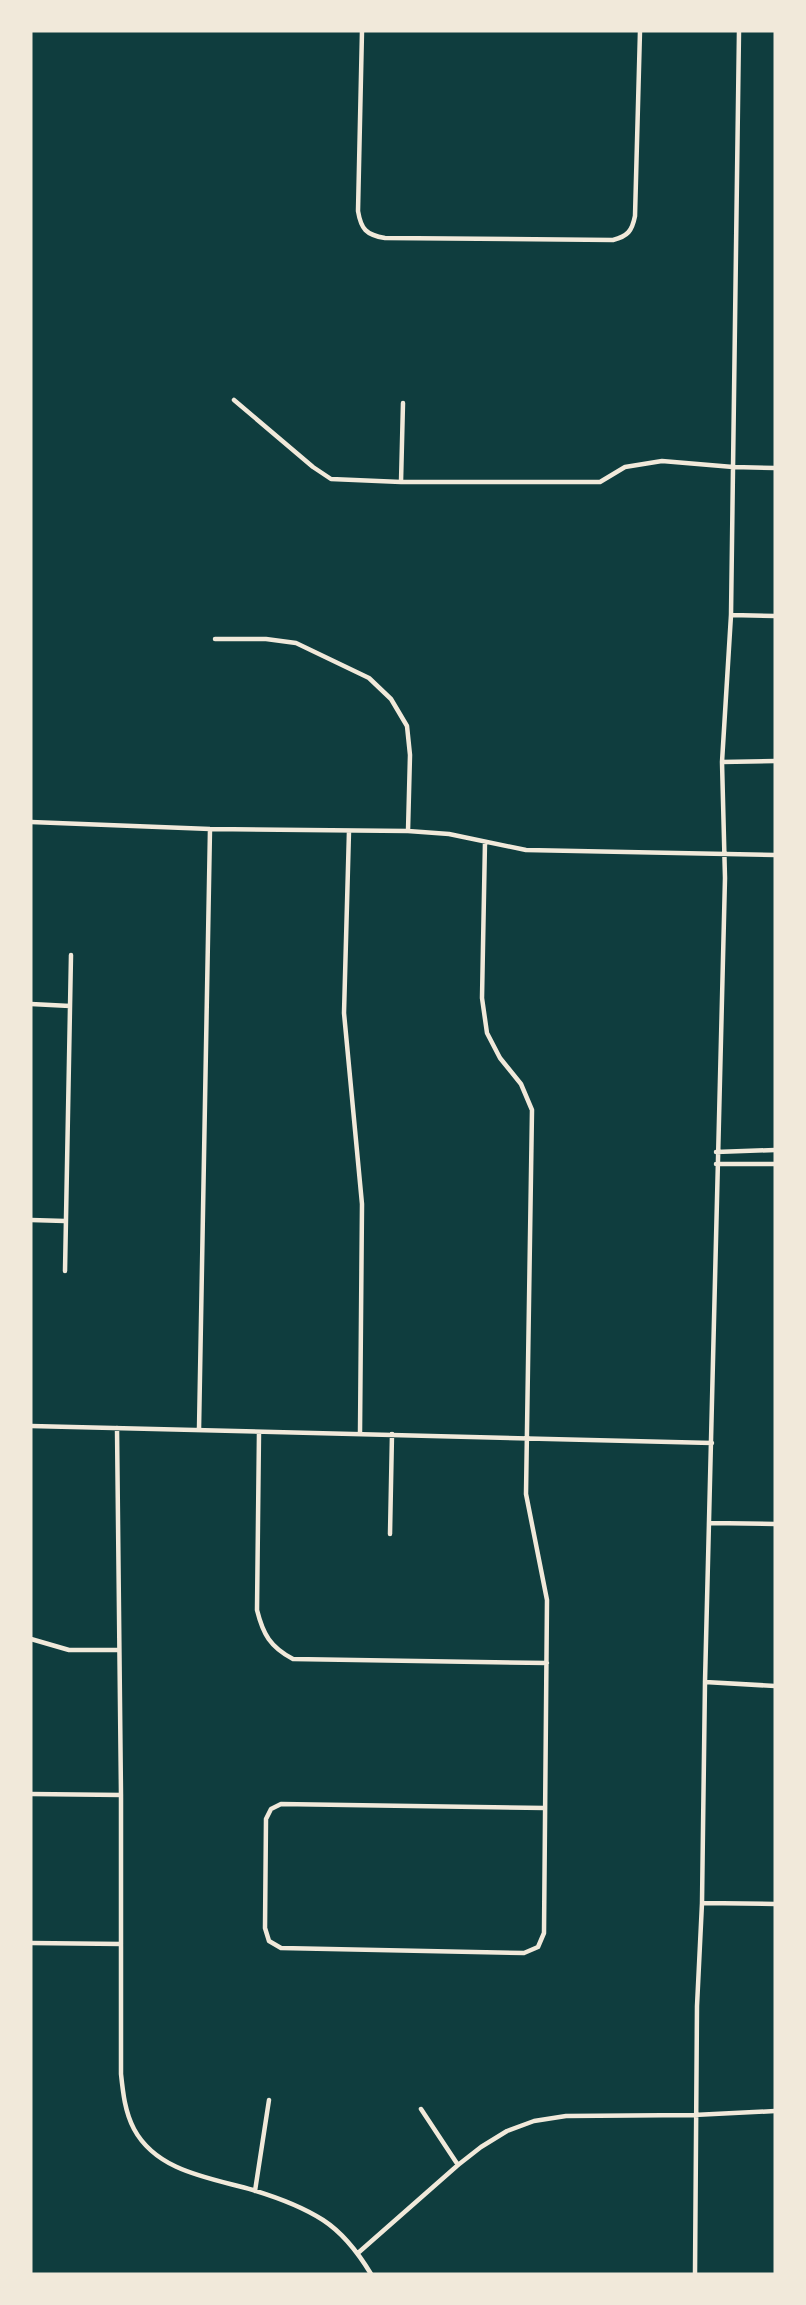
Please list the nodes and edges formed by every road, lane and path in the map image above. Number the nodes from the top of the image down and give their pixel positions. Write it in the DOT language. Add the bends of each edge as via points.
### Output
graph roads {
  1 [pos="362,31"];
  2 [pos="640,31"];
  3 [pos="739,31"];
  4 [pos="234,400"];
  5 [pos="403,403"];
  6 [pos="733,467"];
  7 [pos="775,468"];
  8 [pos="401,482"];
  9 [pos="732,614"];
  10 [pos="775,616"];
  11 [pos="215,639"];
  12 [pos="775,761"];
  13 [pos="722,762"];
  14 [pos="31,822"];
  15 [pos="210,829"];
  16 [pos="349,831"];
  17 [pos="408,831"];
  18 [pos="485,842"];
  19 [pos="725,852"];
  20 [pos="775,855"];
  21 [pos="71,955"];
  22 [pos="31,1004"];
  23 [pos="70,1006"];
  24 [pos="775,1150"];
  25 [pos="716,1152"];
  26 [pos="716,1164"];
  27 [pos="775,1164"];
  28 [pos="31,1220"];
  29 [pos="64,1221"];
  30 [pos="65,1271"];
  31 [pos="31,1426"];
  32 [pos="117,1428"];
  33 [pos="199,1430"];
  34 [pos="259,1432"];
  35 [pos="360,1433"];
  36 [pos="392,1434"];
  37 [pos="527,1438"];
  38 [pos="712,1443"];
  39 [pos="710,1523"];
  40 [pos="775,1524"];
  41 [pos="390,1534"];
  42 [pos="31,1639"];
  43 [pos="118,1650"];
  44 [pos="547,1663"];
  45 [pos="705,1682"];
  46 [pos="775,1686"];
  47 [pos="31,1794"];
  48 [pos="121,1795"];
  49 [pos="545,1808"];
  50 [pos="702,1903"];
  51 [pos="775,1904"];
  52 [pos="31,1943"];
  53 [pos="121,1944"];
  54 [pos="269,2100"];
  55 [pos="422,2109"];
  56 [pos="775,2111"];
  57 [pos="694,2115"];
  58 [pos="458,2165"];
  59 [pos="255,2191"];
  60 [pos="358,2253"];
  61 [pos="371,2274"];
  62 [pos="695,2274"];
  1 -- 2 [label="street" via="360,227 371,236 385,238 613,240 632,230 635,216"];
  3 -- 6 [label="street"];
  4 -- 8 [label="street" via="331,479"];
  5 -- 8 [label="street"];
  6 -- 7 [label="street"];
  6 -- 8 [label="street" via="662,461 625,467 600,482"];
  6 -- 9 [label="street"];
  9 -- 10 [label="street"];
  9 -- 13 [label="street"];
  11 -- 17 [label="street" via="266,639 296,643 369,678 390,698 406,726 410,755"];
  12 -- 13 [label="street"];
  13 -- 19 [label="street"];
  14 -- 15 [label="street"];
  15 -- 16 [label="street"];
  15 -- 33 [label="street"];
  16 -- 17 [label="street"];
  16 -- 35 [label="street" via="344,1013 362,1204"];
  17 -- 18 [label="street" via="449,834"];
  18 -- 19 [label="street" via="526,850"];
  18 -- 37 [label="street" via="482,998 487,1033 500,1058 521,1084 532,1110"];
  19 -- 20 [label="street"];
  19 -- 25 [label="street"];
  21 -- 23 [label="street"];
  22 -- 23 [label="street"];
  23 -- 29 [label="street"];
  24 -- 25 [label="street"];
  25 -- 26 [label="street"];
  26 -- 27 [label="street"];
  26 -- 38 [label="street"];
  28 -- 29 [label="street"];
  29 -- 30 [label="street"];
  31 -- 32 [label="street"];
  32 -- 33 [label="street"];
  32 -- 43 [label="street"];
  33 -- 34 [label="street"];
  34 -- 35 [label="street"];
  34 -- 44 [label="street" via="257,1610 269,1642 280,1652 293,1658"];
  35 -- 36 [label="street"];
  36 -- 37 [label="street"];
  36 -- 41 [label="street"];
  37 -- 38 [label="street"];
  37 -- 44 [label="street" via="526,1494 547,1600"];
  38 -- 39 [label="street"];
  39 -- 40 [label="street"];
  39 -- 45 [label="street"];
  42 -- 43 [label="street" via="69,1650"];
  43 -- 48 [label="street"];
  44 -- 49 [label="street"];
  45 -- 46 [label="street"];
  45 -- 50 [label="street"];
  47 -- 48 [label="street"];
  48 -- 53 [label="street"];
  49 -- 49 [label="street" via="544,1933 538,1947 524,1953 281,1948 270,1941 265,1928 266,1819 271,1809 281,1804"];
  50 -- 51 [label="street"];
  50 -- 57 [label="street"];
  52 -- 53 [label="street"];
  53 -- 59 [label="street" via="121,2074 127,2113 135,2130 157,2156 172,2166"];
  54 -- 59 [label="street"];
  55 -- 58 [label="street"];
  56 -- 57 [label="street"];
  57 -- 58 [label="street" via="566,2116 534,2122 507,2131"];
  57 -- 62 [label="street"];
  58 -- 60 [label="street"];
  59 -- 60 [label="street" via="324,2220"];
  60 -- 61 [label="street"];
}
